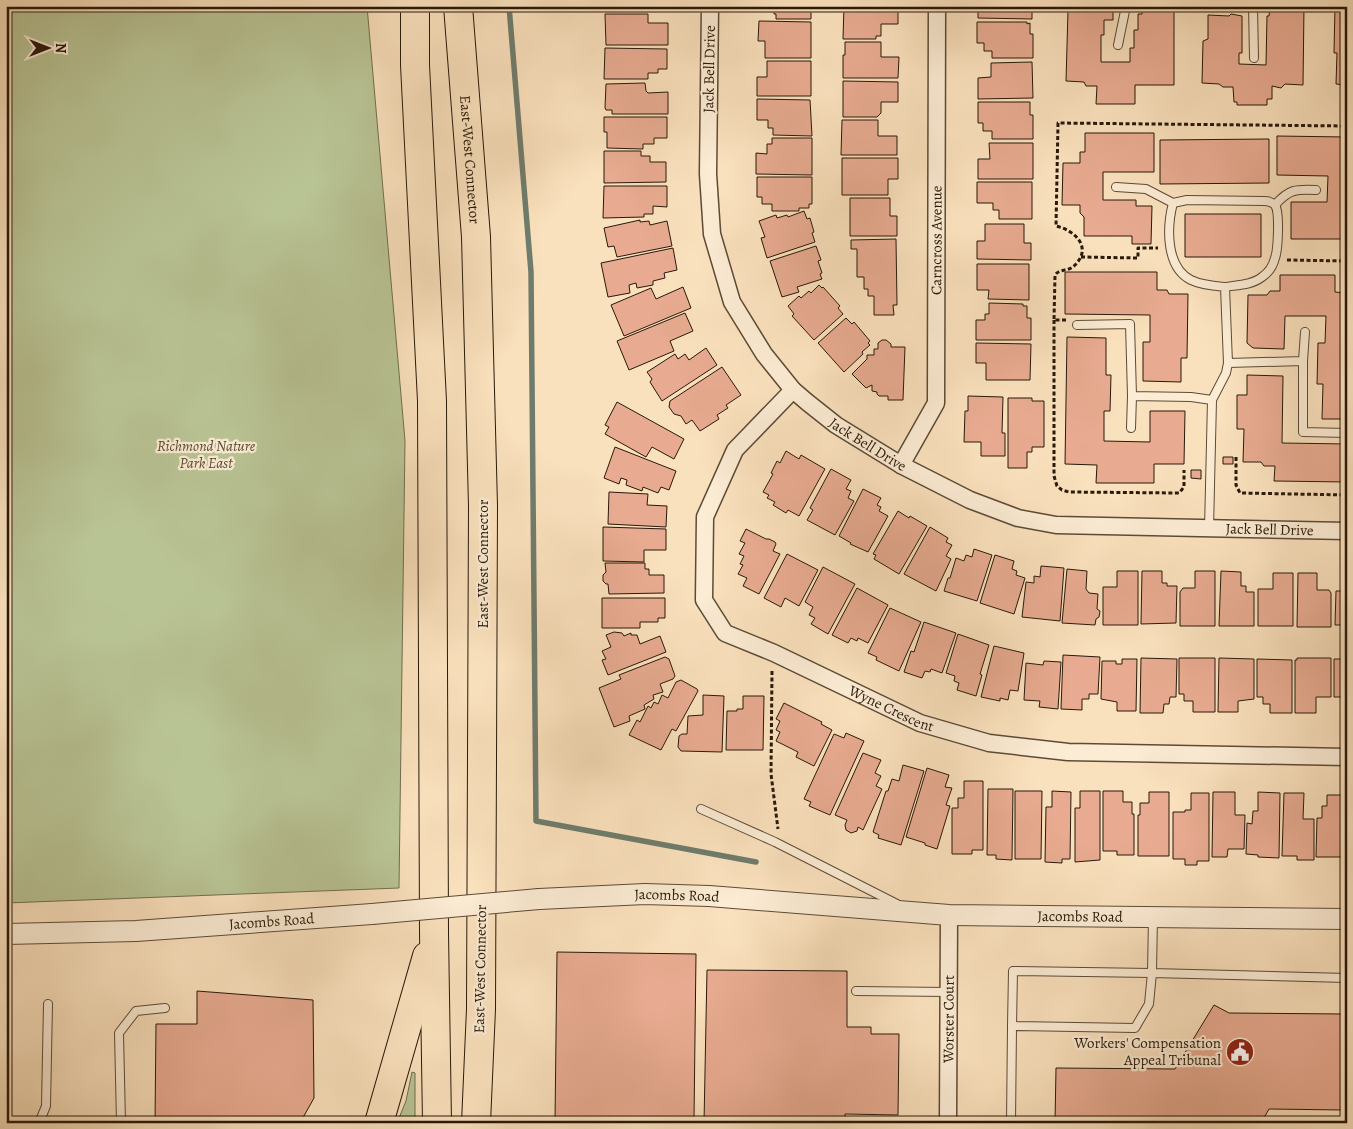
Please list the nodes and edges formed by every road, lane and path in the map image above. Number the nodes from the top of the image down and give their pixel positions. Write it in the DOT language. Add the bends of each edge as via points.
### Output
graph roads {
  1 [pos="405,6"];
  2 [pos="415,6"];
  3 [pos="458,6"];
  4 [pos="710,6"];
  5 [pos="937,6"];
  6 [pos="1126,6"];
  7 [pos="1253,6"];
  8 [pos="1118,45"];
  9 [pos="1254,58"];
  10 [pos="415,65"];
  11 [pos="1347,126"];
  12 [pos="1116,187"];
  13 [pos="1316,190"];
  14 [pos="1173,203"];
  15 [pos="1275,205"];
  16 [pos="1171,248"];
  17 [pos="1081,257"];
  18 [pos="1274,260"];
  19 [pos="1347,261"];
  20 [pos="1225,287"];
  21 [pos="1054,320"];
  22 [pos="1077,325"];
  23 [pos="1305,332"];
  24 [pos="1303,361"];
  25 [pos="1228,363"];
  26 [pos="793,390"];
  27 [pos="1132,396"];
  28 [pos="1212,400"];
  29 [pos="1132,428"];
  30 [pos="1347,433"];
  31 [pos="1236,457"];
  32 [pos="901,465"];
  33 [pos="1184,470"];
  34 [pos="1347,495"];
  35 [pos="1209,529"];
  36 [pos="1347,531"];
  37 [pos="774,653"];
  38 [pos="1347,757"];
  39 [pos="701,809"];
  40 [pos="775,842"];
  41 [pos="914,913"];
  42 [pos="949,915"];
  43 [pos="1152,917"];
  44 [pos="1347,919"];
  45 [pos="434,933"];
  46 [pos="6,934"];
  47 [pos="1152,973"];
  48 [pos="1347,978"];
  49 [pos="856,991"];
  50 [pos="949,992"];
  51 [pos="48,1004"];
  52 [pos="165,1008"];
  53 [pos="481,1009"];
  54 [pos="1012,1026"];
  55 [pos="39,1123"];
  56 [pos="122,1123"];
  57 [pos="379,1123"];
  58 [pos="437,1123"];
  59 [pos="476,1123"];
  60 [pos="493,1123"];
  61 [pos="948,1123"];
  62 [pos="1011,1123"];
  1 -- 10 [label="highway"];
  2 -- 10 [label="highway"];
  3 -- 53 [label="highway, East-West Connector" via="476,237 483,506"];
  4 -- 26 [label="street, Jack Bell Drive" via="708,174 712,234 732,302 764,354"];
  5 -- 32 [label="street, Carncross Avenue" via="936,403"];
  6 -- 8 [label="lane"];
  7 -- 9 [label="lane"];
  10 -- 45 [label="highway" via="432,400"];
  11 -- 17 [label="path" via="1058,123 1056,226 1076,236 1081,244"];
  12 -- 14 [label="lane" via="1146,189"];
  13 -- 15 [label="lane" via="1291,191"];
  14 -- 15 [label="lane" via="1254,200"];
  14 -- 16 [label="lane"];
  15 -- 18 [label="lane" via="1277,237"];
  16 -- 17 [label="path" via="1138,248 1138,258"];
  16 -- 20 [label="lane" via="1182,274 1192,281"];
  17 -- 21 [label="path" via="1074,266 1058,271 1055,276"];
  18 -- 19 [label="path"];
  18 -- 20 [label="lane" via="1270,269 1254,282"];
  20 -- 25 [label="lane"];
  21 -- 22 [label="path" via="1070,320 1070,325"];
  21 -- 33 [label="path" via="1054,476 1059,489 1069,492 1179,493 1184,487"];
  22 -- 27 [label="lane" via="1130,324"];
  23 -- 24 [label="lane"];
  24 -- 25 [label="lane"];
  24 -- 30 [label="lane" via="1303,432"];
  25 -- 28 [label="lane"];
  26 -- 32 [label="street, Jack Bell Drive" via="836,425"];
  26 -- 37 [label="street, Wyne Crescent" via="735,450 705,517 704,600 725,633"];
  27 -- 28 [label="lane"];
  27 -- 29 [label="lane"];
  28 -- 35 [label="lane"];
  31 -- 34 [label="path" via="1236,485 1238,492 1243,494"];
  32 -- 35 [label="street, Jack Bell Drive" via="970,500 1018,518 1056,525"];
  35 -- 36 [label="street, Jack Bell Drive"];
  37 -- 38 [label="street, Wyne Crescent" via="920,723 989,743 1068,752"];
  37 -- 40 [label="path" via="771,672 771,774 778,834"];
  39 -- 40 [label="lane"];
  40 -- 41 [label="lane"];
  41 -- 42 [label="street, Jacombs Road"];
  41 -- 46 [label="street, Jacombs Road, bridge" via="646,894 539,899 136,931"];
  42 -- 43 [label="street, Jacombs Road"];
  42 -- 50 [label="street, Worster Court"];
  43 -- 44 [label="street, Jacombs Road"];
  43 -- 47 [label="lane"];
  45 -- 57 [label="highway"];
  45 -- 58 [label="highway"];
  47 -- 48 [label="lane"];
  47 -- 54 [label="lane" via="1149,1004 1135,1028"];
  47 -- 54 [label="lane" via="1013,971"];
  49 -- 50 [label="lane"];
  50 -- 61 [label="street, Worster Court"];
  51 -- 55 [label="lane" via="46,1106"];
  52 -- 56 [label="lane" via="136,1011 119,1033"];
  53 -- 59 [label="highway, East-West Connector"];
  53 -- 60 [label="highway" via="493,1087"];
  54 -- 62 [label="lane"];
}
